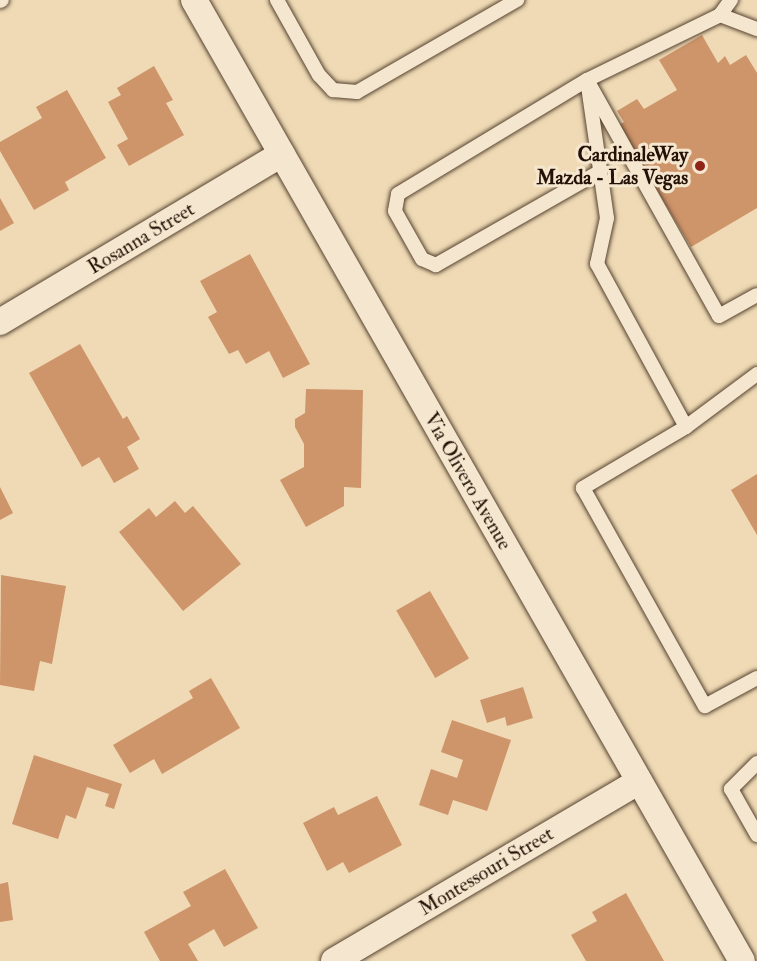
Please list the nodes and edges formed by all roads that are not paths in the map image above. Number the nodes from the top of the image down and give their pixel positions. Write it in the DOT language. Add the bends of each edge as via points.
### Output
graph roads {
  1 [pos="194,0"];
  2 [pos="277,0"];
  3 [pos="517,0"];
  4 [pos="731,0"];
  5 [pos="720,15"];
  6 [pos="757,29"];
  7 [pos="587,80"];
  8 [pos="282,154"];
  9 [pos="599,172"];
  10 [pos="757,295"];
  11 [pos="0,322"];
  12 [pos="757,374"];
  13 [pos="686,427"];
  14 [pos="757,678"];
  15 [pos="757,763"];
  16 [pos="639,781"];
  17 [pos="757,835"];
  18 [pos="334,961"];
  19 [pos="742,961"];
  1 -- 8 [label="street, Via Olivero Avenue"];
  2 -- 3 [label="lane" via="319,75 333,90 357,92"];
  4 -- 5 [label="lane"];
  5 -- 6 [label="lane"];
  5 -- 7 [label="lane"];
  7 -- 9 [label="lane"];
  7 -- 9 [label="lane" via="398,194 395,211 422,259 436,265"];
  7 -- 10 [label="lane" via="719,316"];
  8 -- 11 [label="street, Rosanna Street"];
  8 -- 16 [label="street, Via Olivero Avenue"];
  9 -- 13 [label="lane" via="607,218 597,264"];
  12 -- 13 [label="lane"];
  13 -- 14 [label="lane" via="583,488 705,706"];
  15 -- 17 [label="lane" via="731,789"];
  16 -- 18 [label="street, Montessouri Street"];
  16 -- 19 [label="street, Via Olivero Avenue"];
}
